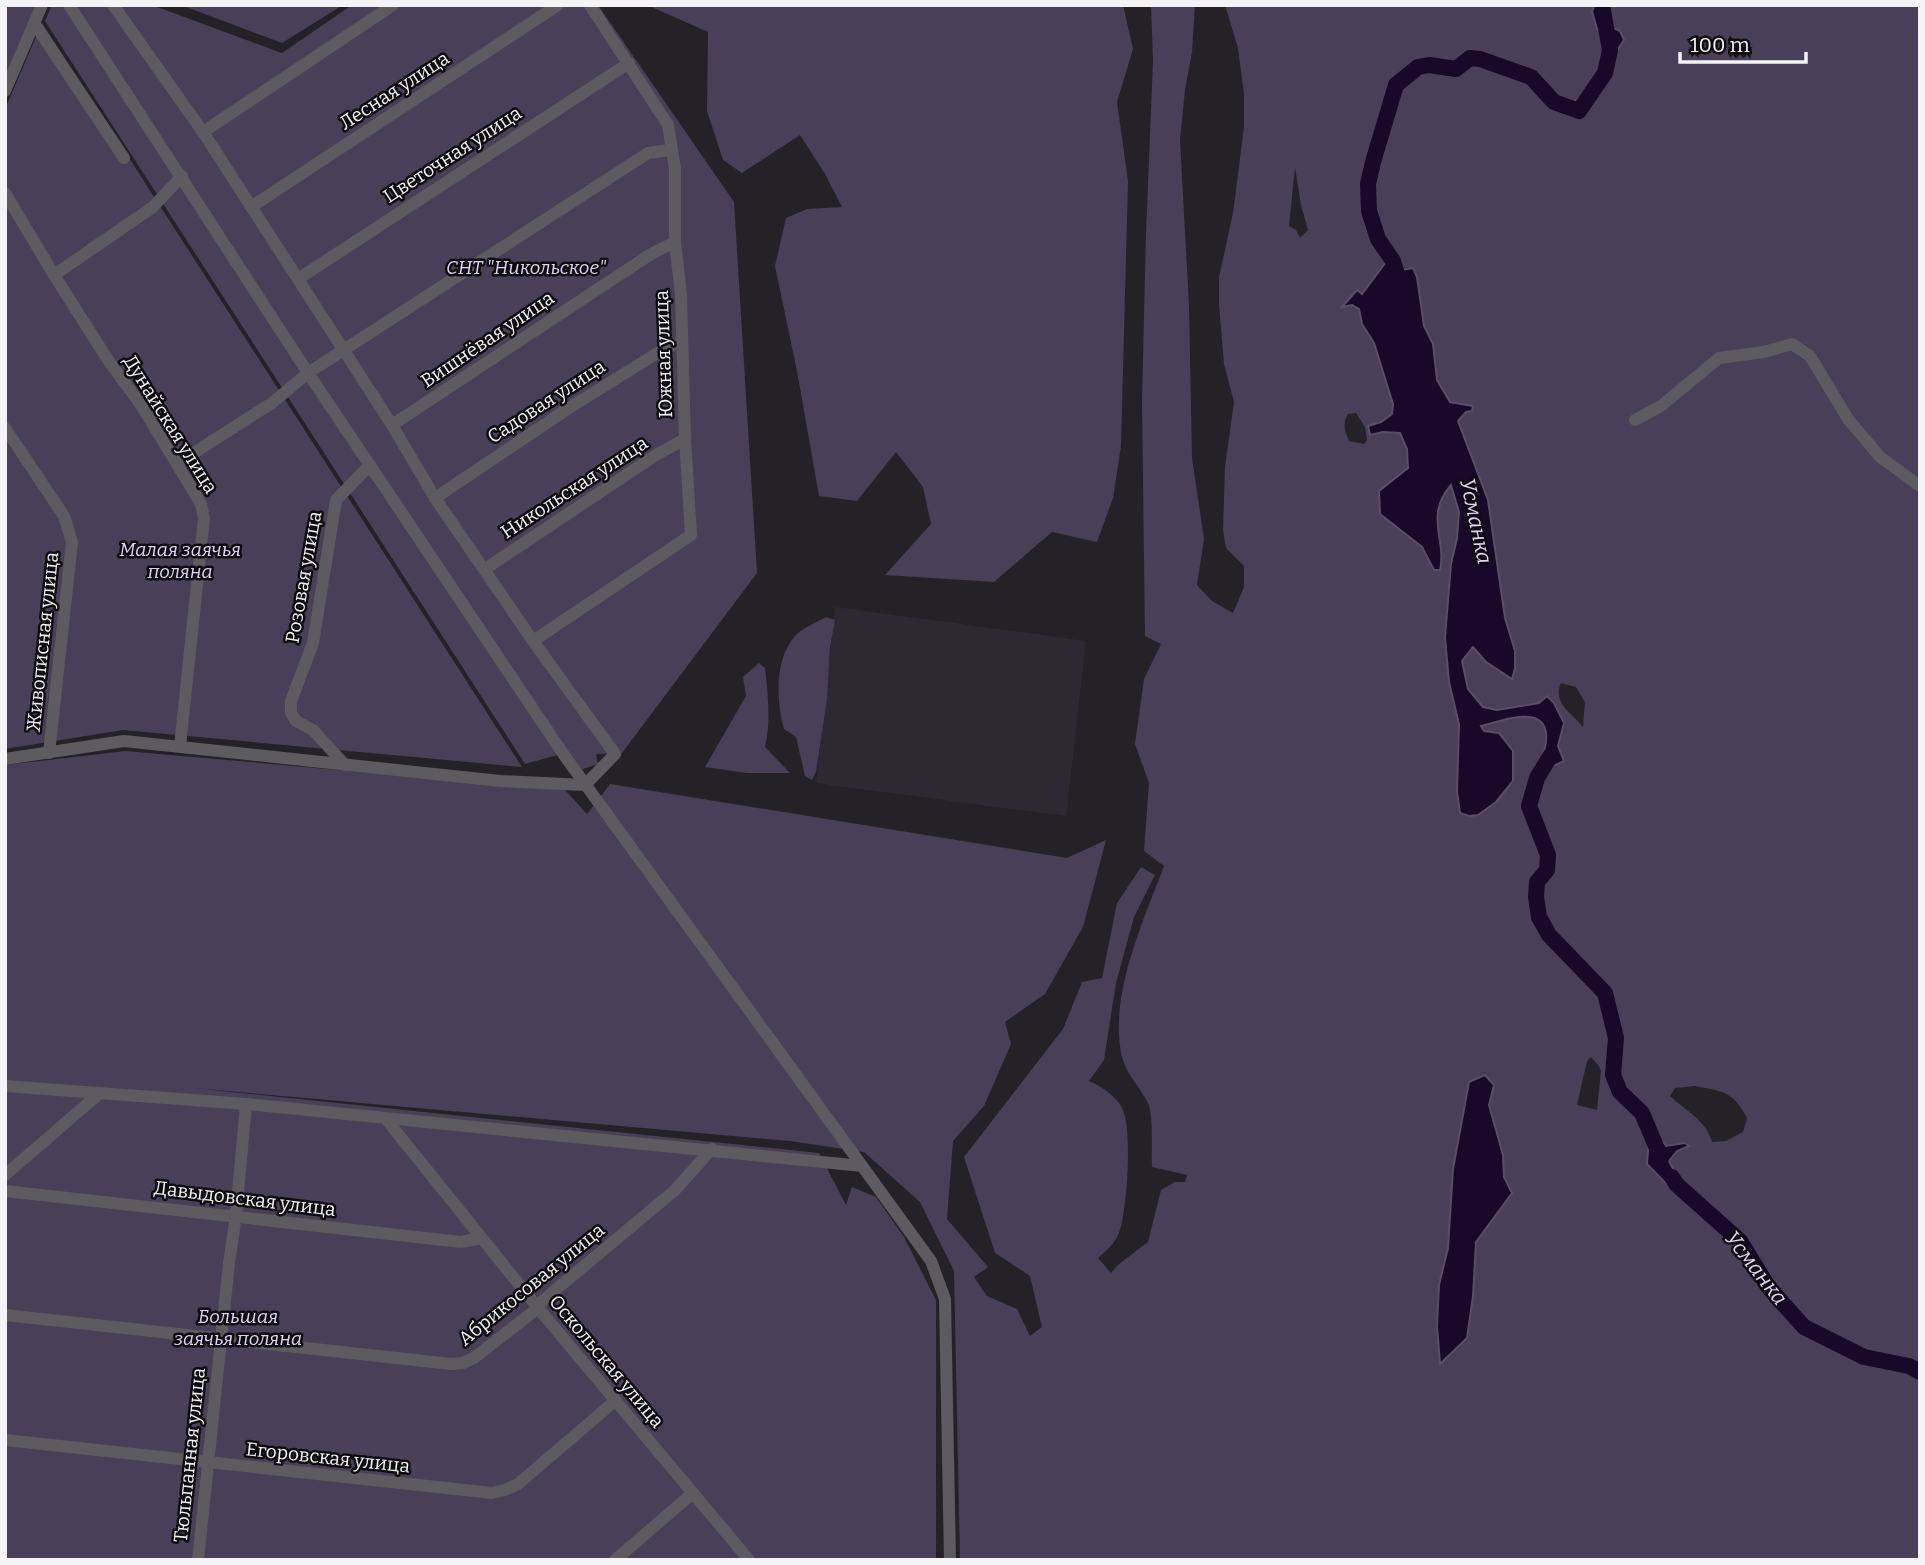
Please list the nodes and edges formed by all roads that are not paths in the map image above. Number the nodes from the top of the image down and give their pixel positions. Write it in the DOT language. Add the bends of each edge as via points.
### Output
graph roads {
  1 [pos="42,5"];
  2 [pos="69,5"];
  3 [pos="113,5"];
  4 [pos="393,5"];
  5 [pos="558,5"];
  6 [pos="590,5"];
  7 [pos="34,23"];
  8 [pos="629,63"];
  9 [pos="5,90"];
  10 [pos="203,132"];
  11 [pos="670,150"];
  12 [pos="124,158"];
  13 [pos="182,176"];
  14 [pos="5,193"];
  15 [pos="251,207"];
  16 [pos="675,242"];
  17 [pos="54,275"];
  18 [pos="298,279"];
  19 [pos="681,342"];
  20 [pos="344,352"];
  21 [pos="308,373"];
  22 [pos="1635,420"];
  23 [pos="392,425"];
  24 [pos="5,428"];
  25 [pos="685,439"];
  26 [pos="178,463"];
  27 [pos="370,465"];
  28 [pos="1920,486"];
  29 [pos="435,498"];
  30 [pos="485,569"];
  31 [pos="533,641"];
  32 [pos="180,746"];
  33 [pos="49,753"];
  34 [pos="5,759"];
  35 [pos="345,765"];
  36 [pos="586,785"];
  37 [pos="5,1086"];
  38 [pos="100,1093"];
  39 [pos="246,1104"];
  40 [pos="386,1119"];
  41 [pos="712,1149"];
  42 [pos="862,1166"];
  43 [pos="5,1175"];
  44 [pos="5,1191"];
  45 [pos="236,1215"];
  46 [pos="481,1238"];
  47 [pos="538,1308"];
  48 [pos="5,1315"];
  49 [pos="220,1340"];
  50 [pos="615,1401"];
  51 [pos="5,1440"];
  52 [pos="207,1463"];
  53 [pos="693,1493"];
  54 [pos="198,1560"];
  55 [pos="615,1560"];
  56 [pos="749,1560"];
  57 [pos="950,1560"];
  1 -- 7 [label="street"];
  2 -- 13 [label="street"];
  3 -- 10 [label="street"];
  4 -- 10 [label="street"];
  5 -- 15 [label="street, Лесная улица"];
  6 -- 8 [label="street, Южная улица"];
  7 -- 9 [label="street"];
  7 -- 12 [label="street"];
  8 -- 11 [label="street, Южная улица" via="668,125"];
  8 -- 18 [label="street, Цветочная улица"];
  10 -- 15 [label="street"];
  11 -- 16 [label="street, Южная улица" via="675,169"];
  11 -- 20 [label="street" via="648,153"];
  13 -- 17 [label="street" via="152,207"];
  13 -- 21 [label="street"];
  14 -- 17 [label="street, Дунайская улица"];
  15 -- 18 [label="street"];
  16 -- 19 [label="street, Южная улица"];
  16 -- 23 [label="street, Вишнёвая улица"];
  17 -- 26 [label="street, Дунайская улица"];
  18 -- 20 [label="street"];
  19 -- 25 [label="street, Южная улица"];
  19 -- 29 [label="street, Садовая улица" via="569,408"];
  20 -- 21 [label="street"];
  20 -- 23 [label="street"];
  21 -- 26 [label="street" via="272,403"];
  21 -- 27 [label="street"];
  22 -- 28 [label="street" via="1661,406 1719,358 1792,344 1810,356 1848,419 1880,457"];
  23 -- 29 [label="street"];
  24 -- 33 [label="street, Живописная улица" via="64,516 72,542"];
  25 -- 30 [label="street, Никольская улица"];
  25 -- 31 [label="street, Южная улица" via="691,536"];
  26 -- 32 [label="street, Дунайская улица" via="204,518"];
  27 -- 35 [label="street, Розовая улица" via="336,500 313,643 290,701 296,721 313,730"];
  27 -- 36 [label="street"];
  29 -- 30 [label="street"];
  30 -- 31 [label="street"];
  31 -- 36 [label="street" via="615,754"];
  32 -- 33 [label="street" via="124,741"];
  32 -- 35 [label="street"];
  33 -- 34 [label="street"];
  35 -- 36 [label="street"];
  36 -- 42 [label="street"];
  37 -- 38 [label="street"];
  38 -- 39 [label="street"];
  38 -- 43 [label="street"];
  39 -- 40 [label="street"];
  39 -- 45 [label="street, Тюльпанная улица"];
  40 -- 41 [label="street"];
  40 -- 46 [label="street, Оскольская улица"];
  41 -- 42 [label="street"];
  41 -- 47 [label="street, Абрикосовая улица" via="674,1191"];
  42 -- 57 [label="street" via="931,1261 945,1299"];
  44 -- 45 [label="street, Давыдовская улица"];
  45 -- 46 [label="street, Давыдовская улица" via="461,1242"];
  45 -- 49 [label="street, Тюльпанная улица"];
  46 -- 47 [label="street, Оскольская улица"];
  47 -- 49 [label="street, Абрикосовая улица" via="463,1363"];
  47 -- 50 [label="street, Оскольская улица"];
  48 -- 49 [label="street, Абрикосовая улица"];
  49 -- 52 [label="street, Тюльпанная улица"];
  50 -- 52 [label="street, Егоровская улица" via="518,1484 492,1493"];
  50 -- 53 [label="street, Оскольская улица"];
  51 -- 52 [label="street, Егоровская улица"];
  52 -- 54 [label="street, Тюльпанная улица"];
  53 -- 55 [label="street"];
  53 -- 56 [label="street, Оскольская улица"];
}
